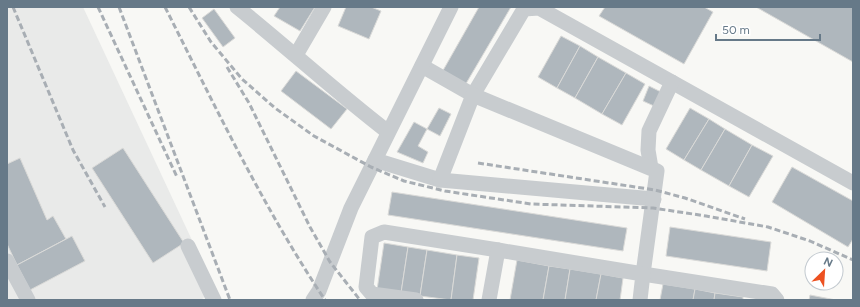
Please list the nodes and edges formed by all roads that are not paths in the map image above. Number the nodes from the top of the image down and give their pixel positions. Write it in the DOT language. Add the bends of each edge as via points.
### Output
graph roads {
  1 [pos="237,7"];
  2 [pos="324,7"];
  3 [pos="451,7"];
  4 [pos="296,55"];
  5 [pos="422,66"];
  6 [pos="672,82"];
  7 [pos="473,95"];
  8 [pos="388,132"];
  9 [pos="375,160"];
  10 [pos="651,168"];
  11 [pos="440,180"];
  12 [pos="853,183"];
  13 [pos="654,199"];
  14 [pos="188,246"];
  15 [pos="498,250"];
  16 [pos="7,261"];
  17 [pos="643,274"];
  18 [pos="28,300"];
  19 [pos="214,300"];
  20 [pos="313,300"];
  21 [pos="416,300"];
  22 [pos="489,300"];
  23 [pos="640,300"];
  24 [pos="777,300"];
  1 -- 4 [label="street"];
  2 -- 4 [label="street"];
  3 -- 5 [label="street"];
  4 -- 8 [label="street"];
  5 -- 7 [label="street"];
  5 -- 8 [label="street"];
  6 -- 7 [label="street" via="539,8 524,9"];
  6 -- 10 [label="street" via="650,131 648,150"];
  6 -- 12 [label="street"];
  7 -- 10 [label="street"];
  7 -- 11 [label="street"];
  8 -- 9 [label="street"];
  9 -- 11 [label="street"];
  9 -- 20 [label="street" via="350,208 319,291"];
  10 -- 13 [label="street" via="658,170"];
  11 -- 13 [label="street"];
  13 -- 17 [label="street"];
  14 -- 19 [label="street"];
  15 -- 17 [label="street"];
  15 -- 21 [label="street" via="384,232 372,237 366,287 372,294"];
  15 -- 22 [label="street"];
  16 -- 18 [label="street"];
  17 -- 23 [label="street"];
  17 -- 24 [label="street" via="772,294"];
}
